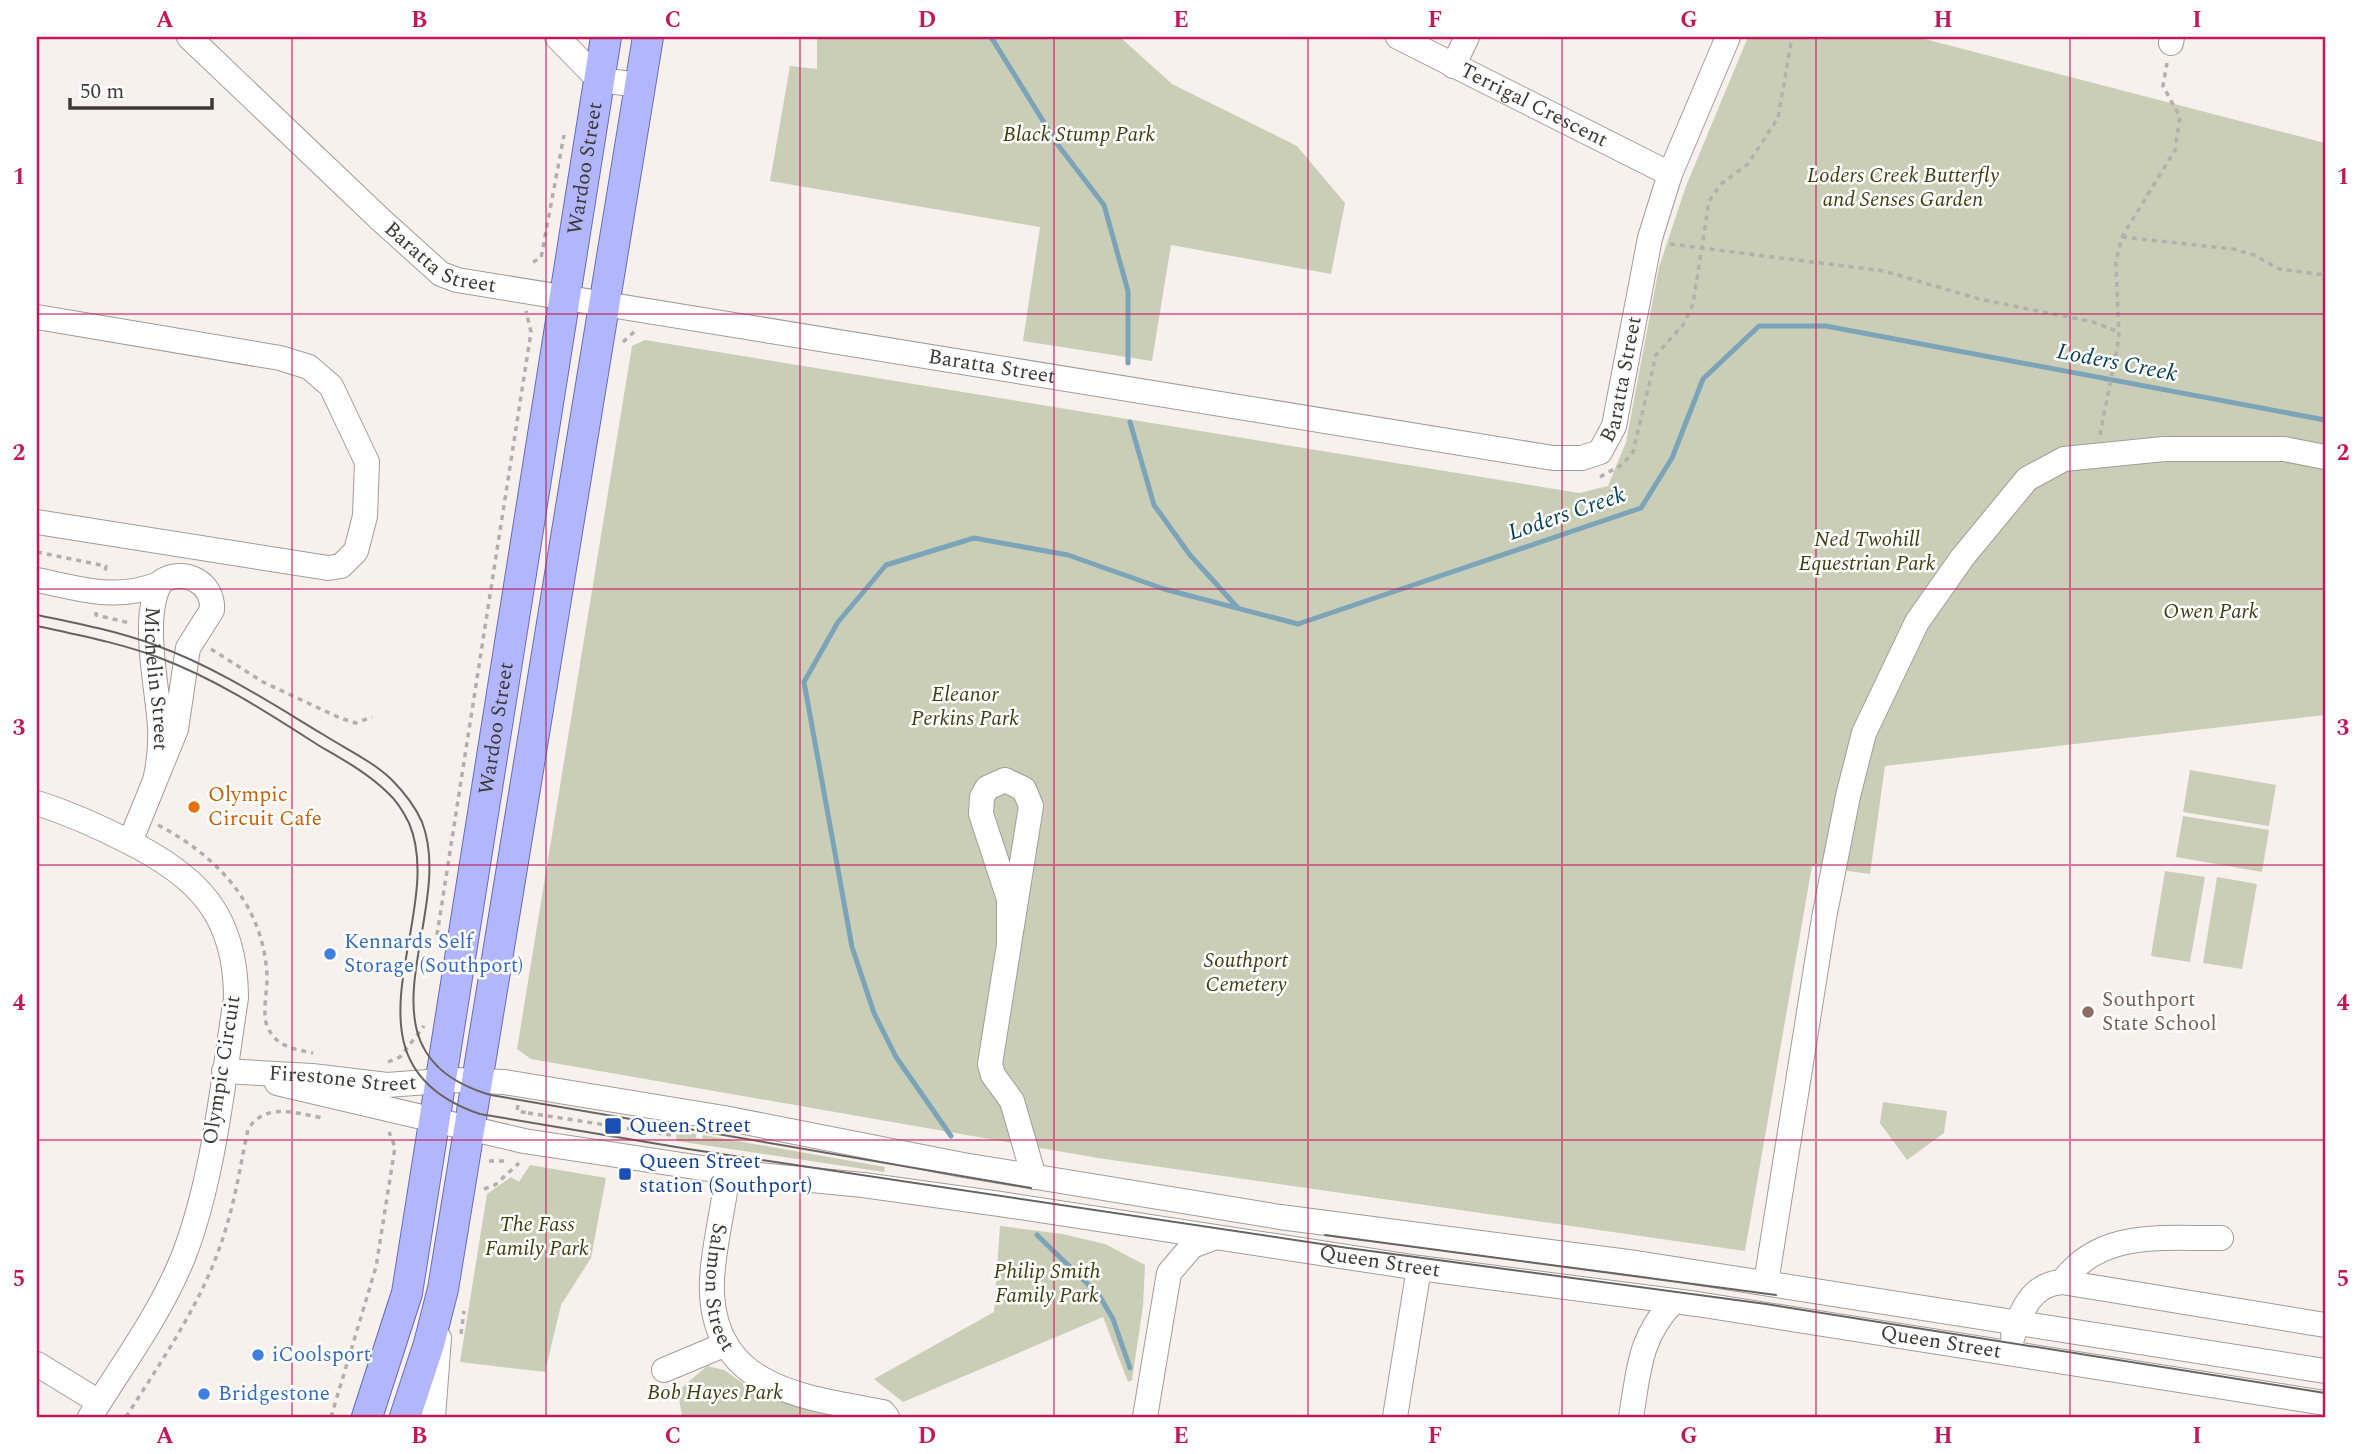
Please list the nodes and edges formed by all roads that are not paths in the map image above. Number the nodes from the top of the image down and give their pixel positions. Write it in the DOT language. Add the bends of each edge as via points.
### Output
graph roads {
  1 [pos="189,37"];
  2 [pos="557,37"];
  3 [pos="606,37"];
  4 [pos="648,37"];
  5 [pos="1398,37"];
  6 [pos="1467,37"];
  7 [pos="1728,37"];
  8 [pos="1453,66"];
  9 [pos="599,80"];
  10 [pos="641,85"];
  11 [pos="1670,174"];
  12 [pos="564,297"];
  13 [pos="603,303"];
  14 [pos="37,317"];
  15 [pos="2325,457"];
  16 [pos="37,522"];
  17 [pos="149,540"];
  18 [pos="259,558"];
  19 [pos="37,580"];
  20 [pos="160,583"];
  21 [pos="101,593"];
  22 [pos="212,606"];
  23 [pos="142,624"];
  24 [pos="155,781"];
  25 [pos="37,803"];
  26 [pos="130,842"];
  27 [pos="1009,943"];
  28 [pos="234,1072"];
  29 [pos="440,1080"];
  30 [pos="476,1080"];
  31 [pos="433,1121"];
  32 [pos="469,1128"];
  33 [pos="728,1172"];
  34 [pos="1034,1177"];
  35 [pos="1141,1227"];
  36 [pos="1213,1238"];
  37 [pos="2221,1238"];
  38 [pos="1419,1268"];
  39 [pos="1169,1272"];
  40 [pos="2062,1282"];
  41 [pos="1766,1283"];
  42 [pos="1621,1293"];
  43 [pos="454,1296"];
  44 [pos="1674,1300"];
  45 [pos="2017,1322"];
  46 [pos="2325,1325"];
  47 [pos="726,1344"];
  48 [pos="1643,1344"];
  49 [pos="2010,1354"];
  50 [pos="37,1364"];
  51 [pos="664,1370"];
  52 [pos="2325,1371"];
  53 [pos="2325,1403"];
  54 [pos="94,1410"];
  55 [pos="367,1417"];
  56 [pos="405,1417"];
  57 [pos="433,1417"];
  58 [pos="887,1417"];
  59 [pos="1145,1417"];
  60 [pos="1395,1417"];
  61 [pos="1631,1417"];
  1 -- 12 [label="street, Baratta Street" via="441,274"];
  2 -- 9 [label="street"];
  3 -- 9 [label="main road, Wardoo Street"];
  4 -- 10 [label="main road, Wardoo Street"];
  5 -- 8 [label="street, Terrigal Crescent"];
  6 -- 8 [label="street"];
  7 -- 11 [label="street, Baratta Street"];
  8 -- 11 [label="street, Terrigal Crescent"];
  9 -- 10 [label="street"];
  9 -- 12 [label="main road, Wardoo Street"];
  10 -- 13 [label="main road, Wardoo Street"];
  11 -- 13 [label="street, Baratta Street" via="1649,240 1614,426 1600,452 1582,458 1540,456"];
  12 -- 13 [label="street, Baratta Street"];
  12 -- 29 [label="main road, Wardoo Street"];
  13 -- 30 [label="main road, Wardoo Street"];
  14 -- 18 [label="street" via="289,360 326,380 367,462 365,516 356,551 341,565 328,568"];
  15 -- 41 [label="street" via="2284,449 2164,449 2064,459 2027,479 1917,622 1864,733 1848,796"];
  16 -- 17 [label="street"];
  17 -- 18 [label="street"];
  17 -- 20 [label="street" via="164,555"];
  18 -- 22 [label="street" via="236,560 224,569 217,579"];
  19 -- 21 [label="street"];
  20 -- 21 [label="street" via="133,594"];
  20 -- 22 [label="street, Michelin Street" via="177,576 197,580 209,591"];
  20 -- 23 [label="street, Michelin Street"];
  21 -- 23 [label="street"];
  22 -- 24 [label="street, Michelin Street" via="188,648 176,729"];
  23 -- 24 [label="street, Michelin Street" via="153,665 161,743"];
  24 -- 26 [label="street, Michelin Street"];
  25 -- 26 [label="street, Olympic Circuit"];
  26 -- 28 [label="street, Olympic Circuit" via="177,868 199,888 225,930 233,956 236,998"];
  27 -- 27 [label="street" via="1009,899 981,806 987,788 1005,780 1023,787 1031,803"];
  27 -- 34 [label="street" via="990,1067 1012,1101"];
  28 -- 29 [label="street, Firestone Street" via="312,1076 385,1070"];
  28 -- 31 [label="street, Firestone Street" via="387,1124"];
  28 -- 54 [label="street, Olympic Circuit" via="184,1255 165,1296"];
  29 -- 30 [label="street, Queen Street"];
  29 -- 31 [label="main road, Wardoo Street"];
  30 -- 32 [label="main road, Wardoo Street"];
  30 -- 34 [label="street, Queen Street" via="724,1118"];
  31 -- 32 [label="street, Queen Street"];
  31 -- 55 [label="main road, Wardoo Street" via="407,1293"];
  32 -- 33 [label="street, Queen Street" via="508,1139"];
  32 -- 43 [label="main road, Wardoo Street"];
  33 -- 35 [label="street, Queen Street" via="863,1185"];
  33 -- 47 [label="street, Salmon Street" via="712,1292 719,1333"];
  34 -- 41 [label="street, Queen Street" via="1280,1217"];
  35 -- 36 [label="street, Queen Street"];
  35 -- 39 [label="street" via="1156,1238"];
  36 -- 38 [label="street, Queen Street"];
  36 -- 39 [label="street" via="1192,1246"];
  37 -- 40 [label="street" via="2116,1241 2074,1266"];
  38 -- 42 [label="street, Queen Street"];
  38 -- 60 [label="street"];
  39 -- 59 [label="street"];
  40 -- 45 [label="street" via="2038,1290"];
  40 -- 46 [label="street"];
  41 -- 45 [label="street, Queen Street"];
  42 -- 44 [label="street, Queen Street"];
  42 -- 48 [label="street" via="1635,1314"];
  43 -- 56 [label="main road, Wardoo Street" via="429,1344"];
  43 -- 57 [label="street, Wardoo Street"];
  44 -- 48 [label="street"];
  44 -- 49 [label="street, Queen Street"];
  45 -- 49 [label="street"];
  45 -- 52 [label="street, Queen Street"];
  47 -- 51 [label="street"];
  47 -- 58 [label="street, Salmon Street" via="761,1378 797,1396 883,1412"];
  48 -- 61 [label="street"];
  49 -- 53 [label="street, Queen Street"];
  50 -- 54 [label="street"];
}
